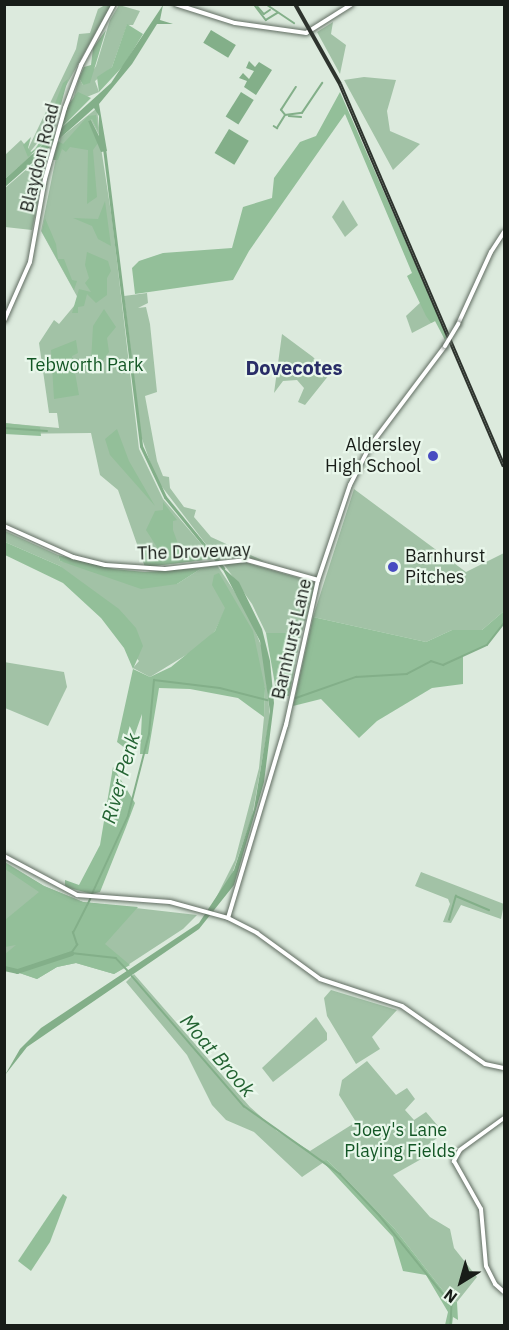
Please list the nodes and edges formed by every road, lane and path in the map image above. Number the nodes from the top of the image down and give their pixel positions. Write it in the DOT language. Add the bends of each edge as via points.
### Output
graph roads {
  1 [pos="175,4"];
  2 [pos="352,4"];
  3 [pos="113,5"];
  4 [pos="504,232"];
  5 [pos="4,321"];
  6 [pos="4,526"];
  7 [pos="318,580"];
  8 [pos="4,856"];
  9 [pos="228,918"];
  10 [pos="504,1068"];
  11 [pos="504,1118"];
  12 [pos="504,1292"];
  1 -- 2 [label="street" via="235,23 303,33 315,30"];
  3 -- 5 [label="street, Blaydon Road" via="81,65 60,124 30,262"];
  4 -- 7 [label="street, Barnhurst Lane, bridge" via="445,346 362,459"];
  6 -- 7 [label="street, The Droveway" via="73,557 105,565 165,569 257,561"];
  7 -- 9 [label="street, Barnhurst Lane" via="286,725"];
  8 -- 9 [label="street" via="77,895 170,902"];
  9 -- 10 [label="street" via="257,933 320,979 402,1006 485,1064"];
  11 -- 12 [label="street" via="460,1150 454,1161 481,1209 486,1266"];
}
